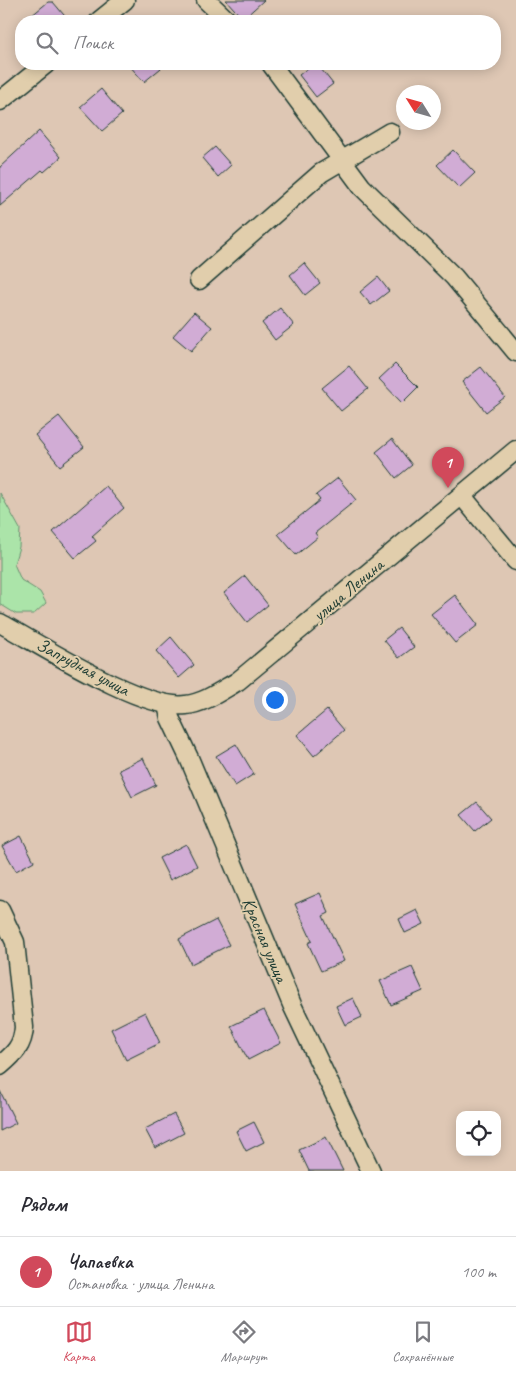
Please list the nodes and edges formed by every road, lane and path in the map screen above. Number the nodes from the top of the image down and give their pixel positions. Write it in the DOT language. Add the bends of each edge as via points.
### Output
graph roads {
  1 [pos="125,0"];
  2 [pos="206,0"];
  3 [pos="106,15"];
  4 [pos="222,15"];
  5 [pos="39,70"];
  6 [pos="275,70"];
  7 [pos="0,102"];
  8 [pos="390,132"];
  9 [pos="341,162"];
  10 [pos="199,280"];
  11 [pos="516,352"];
  12 [pos="516,450"];
  13 [pos="462,496"];
  14 [pos="516,561"];
  15 [pos="2,628"];
  16 [pos="167,705"];
  17 [pos="0,910"];
  18 [pos="0,1066"];
  19 [pos="371,1171"];
  1 -- 3 [label="street"];
  2 -- 4 [label="street"];
  5 -- 7 [label="street"];
  6 -- 9 [label="street"];
  8 -- 9 [label="street"];
  9 -- 10 [label="street" via="320,173"];
  9 -- 11 [label="street" via="454,278"];
  12 -- 13 [label="street, улица Ленина"];
  13 -- 14 [label="street"];
  13 -- 16 [label="street, улица Ленина" via="238,681 210,697 187,705"];
  15 -- 16 [label="street, Запрудная улица" via="116,686"];
  16 -- 19 [label="street, Красная улица" via="293,1007"];
  17 -- 18 [label="street" via="15,942 24,1027 17,1052"];
}
